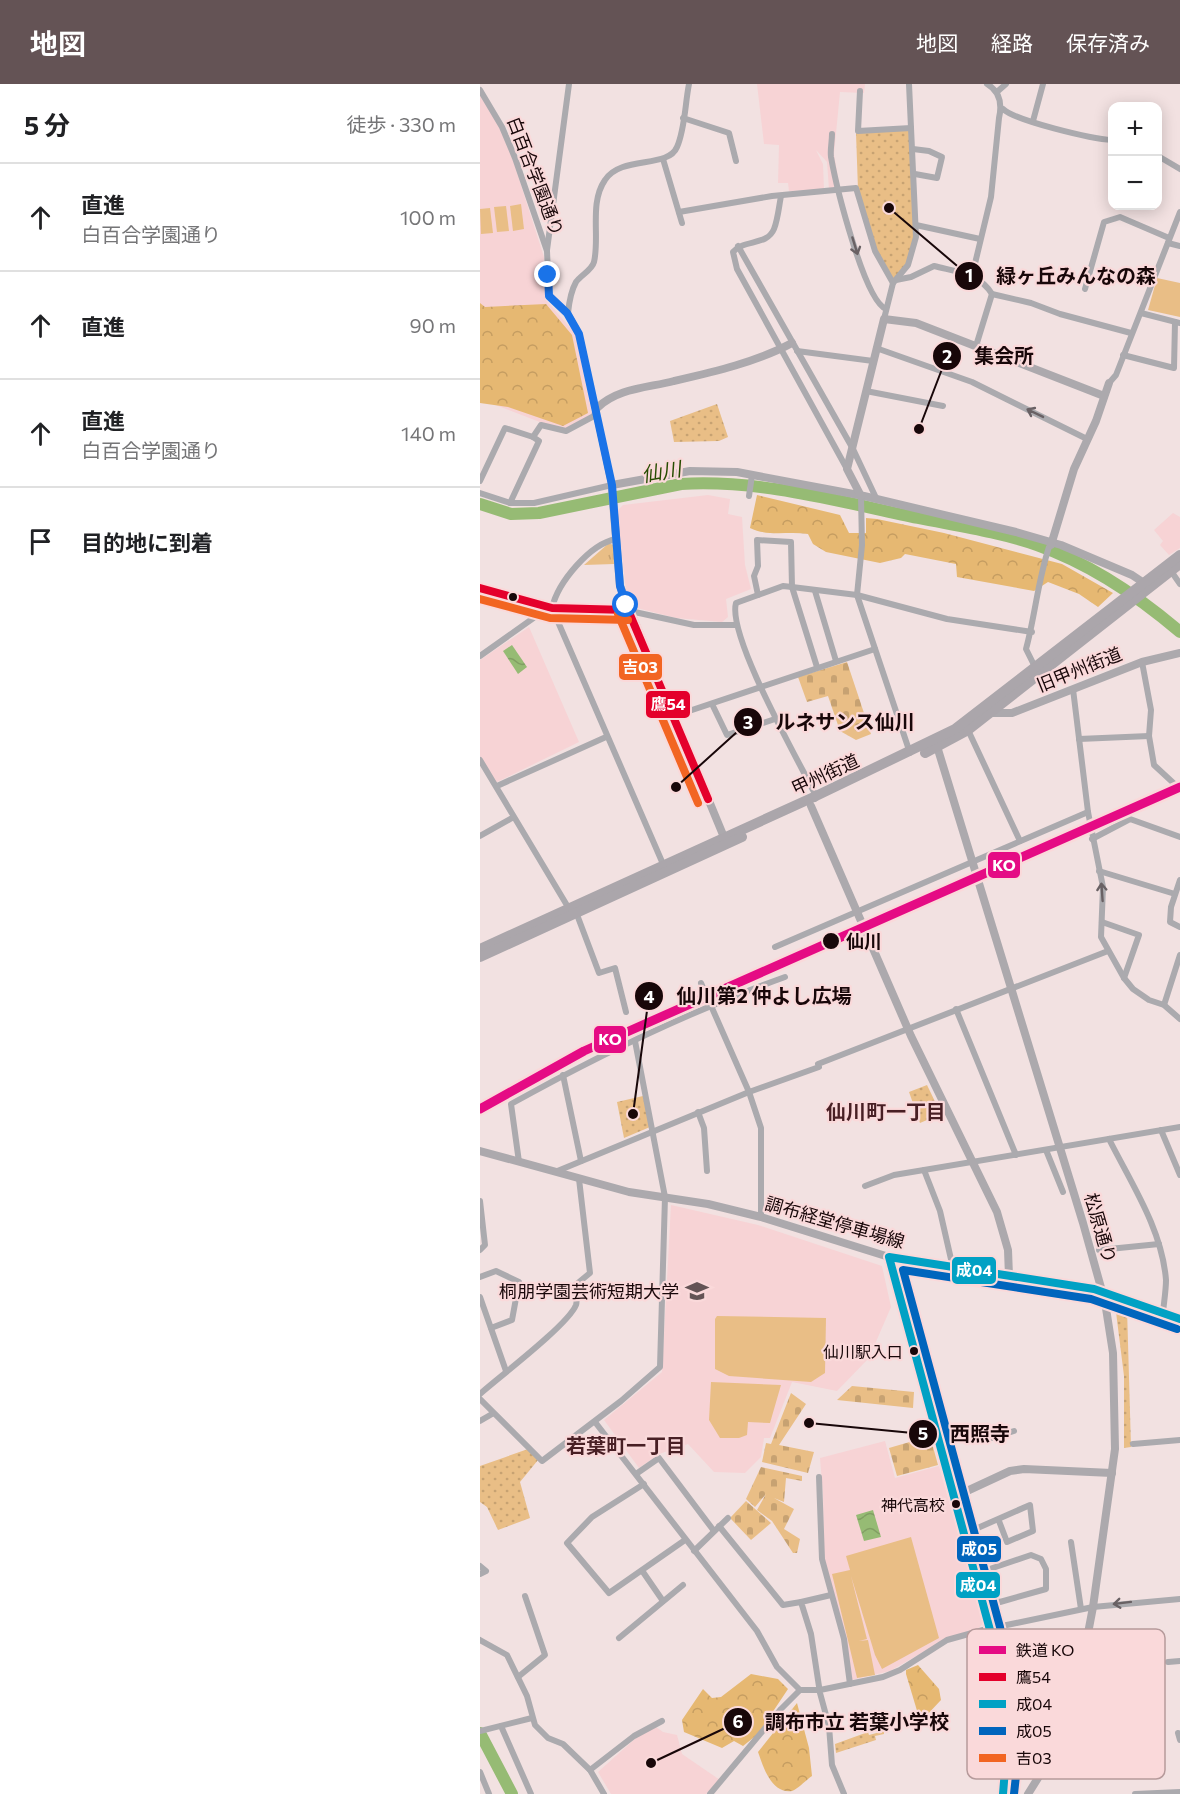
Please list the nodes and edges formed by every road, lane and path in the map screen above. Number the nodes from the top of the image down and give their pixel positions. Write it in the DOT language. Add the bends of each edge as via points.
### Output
graph roads {
  1 [pos="569,84"];
  2 [pos="688,84"];
  3 [pos="909,84"];
  4 [pos="987,84"];
  5 [pos="1006,84"];
  6 [pos="1043,84"];
  7 [pos="480,90"];
  8 [pos="860,92"];
  9 [pos="998,92"];
  10 [pos="1003,109"];
  11 [pos="683,118"];
  12 [pos="1033,120"];
  13 [pos="911,128"];
  14 [pos="832,134"];
  15 [pos="1108,139"];
  16 [pos="913,149"];
  17 [pos="1162,158"];
  18 [pos="663,159"];
  19 [pos="736,161"];
  20 [pos="1180,169"];
  21 [pos="915,174"];
  22 [pos="838,191"];
  23 [pos="781,196"];
  24 [pos="679,212"];
  25 [pos="1180,212"];
  26 [pos="682,223"];
  27 [pos="916,225"];
  28 [pos="980,239"];
  29 [pos="1169,241"];
  30 [pos="738,246"];
  31 [pos="1180,246"];
  32 [pos="547,250"];
  33 [pos="972,276"];
  34 [pos="894,281"];
  35 [pos="1085,290"];
  36 [pos="992,294"];
  37 [pos="886,309"];
  38 [pos="567,313"];
  39 [pos="1141,313"];
  40 [pos="884,319"];
  41 [pos="1178,323"];
  42 [pos="1131,333"];
  43 [pos="792,343"];
  44 [pos="976,346"];
  45 [pos="876,348"];
  46 [pos="779,350"];
  47 [pos="797,351"];
  48 [pos="1123,355"];
  49 [pos="873,361"];
  50 [pos="811,377"];
  51 [pos="1109,383"];
  52 [pos="799,384"];
  53 [pos="866,391"];
  54 [pos="1104,396"];
  55 [pos="943,406"];
  56 [pos="597,408"];
  57 [pos="533,437"];
  58 [pos="1088,439"];
  59 [pos="853,449"];
  60 [pos="847,469"];
  61 [pos="752,478"];
  62 [pos="480,481"];
  63 [pos="612,487"];
  64 [pos="480,493"];
  65 [pos="749,496"];
  66 [pos="861,499"];
  67 [pos="878,500"];
  68 [pos="510,503"];
  69 [pos="616,539"];
  70 [pos="1051,545"];
  71 [pos="1180,555"];
  72 [pos="1175,568"];
  73 [pos="1180,584"];
  74 [pos="1144,586"];
  75 [pos="792,587"];
  76 [pos="480,588"];
  77 [pos="815,591"];
  78 [pos="758,595"];
  79 [pos="857,595"];
  80 [pos="1128,599"];
  81 [pos="550,608"];
  82 [pos="628,610"];
  83 [pos="736,625"];
  84 [pos="1032,633"];
  85 [pos="875,649"];
  86 [pos="1180,653"];
  87 [pos="480,656"];
  88 [pos="836,661"];
  89 [pos="1142,662"];
  90 [pos="816,667"];
  91 [pos="1035,667"];
  92 [pos="762,686"];
  93 [pos="1073,689"];
  94 [pos="1014,694"];
  95 [pos="712,704"];
  96 [pos="1019,711"];
  97 [pos="978,712"];
  98 [pos="990,713"];
  99 [pos="674,716"];
  100 [pos="775,719"];
  101 [pos="968,730"];
  102 [pos="1149,736"];
  103 [pos="606,737"];
  104 [pos="1079,739"];
  105 [pos="936,744"];
  106 [pos="910,753"];
  107 [pos="480,760"];
  108 [pos="489,775"];
  109 [pos="480,780"];
  110 [pos="497,786"];
  111 [pos="1180,789"];
  112 [pos="814,801"];
  113 [pos="1088,815"];
  114 [pos="512,818"];
  115 [pos="480,836"];
  116 [pos="1092,837"];
  117 [pos="1180,837"];
  118 [pos="725,840"];
  119 [pos="1020,841"];
  120 [pos="973,861"];
  121 [pos="663,864"];
  122 [pos="1099,871"];
  123 [pos="1180,880"];
  124 [pos="1175,894"];
  125 [pos="572,910"];
  126 [pos="856,913"];
  127 [pos="1102,922"];
  128 [pos="1180,927"];
  129 [pos="775,947"];
  130 [pos="480,949"];
  131 [pos="1107,951"];
  132 [pos="1180,955"];
  133 [pos="480,957"];
  134 [pos="785,977"];
  135 [pos="1124,978"];
  136 [pos="702,983"];
  137 [pos="1011,987"];
  138 [pos="711,1005"];
  139 [pos="1164,1005"];
  140 [pos="956,1009"];
  141 [pos="626,1012"];
  142 [pos="1180,1019"];
  143 [pos="908,1029"];
  144 [pos="635,1041"];
  145 [pos="564,1075"];
  146 [pos="749,1092"];
  147 [pos="698,1112"];
  148 [pos="1180,1127"];
  149 [pos="654,1130"];
  150 [pos="1161,1130"];
  151 [pos="1109,1139"];
  152 [pos="1060,1148"];
  153 [pos="1046,1150"];
  154 [pos="480,1151"];
  155 [pos="1016,1155"];
  156 [pos="581,1161"];
  157 [pos="519,1162"];
  158 [pos="971,1162"];
  159 [pos="924,1170"];
  160 [pos="707,1171"];
  161 [pos="554,1173"];
  162 [pos="1180,1174"];
  163 [pos="579,1179"];
  164 [pos="865,1186"];
  165 [pos="1063,1192"];
  166 [pos="665,1197"];
  167 [pos="480,1201"];
  168 [pos="761,1217"];
  169 [pos="1159,1244"];
  170 [pos="480,1250"];
  171 [pos="1099,1250"];
  172 [pos="889,1257"];
  173 [pos="953,1268"];
  174 [pos="1009,1276"];
  175 [pos="480,1277"];
  176 [pos="1101,1292"];
  177 [pos="480,1297"];
  178 [pos="1163,1312"];
  179 [pos="1180,1319"];
  180 [pos="491,1328"];
  181 [pos="506,1371"];
  182 [pos="480,1394"];
  183 [pos="480,1399"];
  184 [pos="492,1414"];
  185 [pos="480,1421"];
  186 [pos="595,1422"];
  187 [pos="1014,1431"];
  188 [pos="992,1438"];
  189 [pos="1180,1440"];
  190 [pos="1133,1444"];
  191 [pos="1112,1473"];
  192 [pos="636,1474"];
  193 [pos="819,1477"];
  194 [pos="644,1484"];
  195 [pos="954,1497"];
  196 [pos="728,1518"];
  197 [pos="999,1521"];
  198 [pos="717,1528"];
  199 [pos="964,1534"];
  200 [pos="685,1540"];
  201 [pos="1071,1542"];
  202 [pos="694,1551"];
  203 [pos="480,1566"];
  204 [pos="643,1572"];
  205 [pos="480,1574"];
  206 [pos="975,1574"];
  207 [pos="683,1585"];
  208 [pos="831,1595"];
  209 [pos="525,1596"];
  210 [pos="1180,1599"];
  211 [pos="663,1601"];
  212 [pos="801,1602"];
  213 [pos="983,1603"];
  214 [pos="1093,1607"];
  215 [pos="1081,1609"];
  216 [pos="990,1629"];
  217 [pos="994,1629"];
  218 [pos="1090,1629"];
  219 [pos="967,1635"];
  220 [pos="619,1638"];
  221 [pos="480,1640"];
  222 [pos="1180,1661"];
  223 [pos="1168,1662"];
  224 [pos="518,1677"];
  225 [pos="850,1684"];
  226 [pos="800,1690"];
  227 [pos="820,1690"];
  228 [pos="532,1718"];
  229 [pos="662,1720"];
  230 [pos="501,1726"];
  231 [pos="482,1730"];
  232 [pos="590,1770"];
  233 [pos="480,1772"];
  234 [pos="1005,1779"];
  235 [pos="1037,1779"];
  236 [pos="1180,1792"];
  237 [pos="489,1794"];
  238 [pos="531,1794"];
  239 [pos="604,1794"];
  240 [pos="710,1794"];
  241 [pos="844,1794"];
  242 [pos="1003,1794"];
  243 [pos="1028,1794"];
  244 [pos="1135,1794"];
  1 -- 32 [label="street"];
  2 -- 11 [label="street"];
  3 -- 13 [label="street"];
  4 -- 9 [label="street"];
  5 -- 9 [label="street"];
  6 -- 12 [label="street"];
  7 -- 32 [label="street, 白百合学園通り" via="515,158"];
  8 -- 13 [label="street" via="858,131"];
  9 -- 10 [label="street"];
  10 -- 12 [label="street"];
  10 -- 28 [label="street" via="991,197"];
  11 -- 18 [label="street" via="677,148"];
  11 -- 19 [label="street" via="729,133"];
  12 -- 15 [label="street"];
  13 -- 16 [label="street"];
  14 -- 22 [label="street" via="831,154"];
  16 -- 21 [label="street"];
  16 -- 21 [label="street" via="942,157 938,178"];
  17 -- 20 [label="street"];
  18 -- 24 [label="street"];
  18 -- 38 [label="street" via="626,165 612,171 604,181 599,193 594,263 574,286"];
  21 -- 27 [label="street"];
  22 -- 23 [label="street"];
  22 -- 34 [label="street" via="858,190 875,251"];
  22 -- 37 [label="street, one-way" via="865,281 876,303"];
  23 -- 24 [label="street"];
  23 -- 30 [label="street" via="773,230 766,239"];
  24 -- 26 [label="street"];
  25 -- 29 [label="street"];
  27 -- 28 [label="street"];
  27 -- 34 [label="street" via="910,259"];
  28 -- 33 [label="street"];
  29 -- 31 [label="street"];
  29 -- 35 [label="street" via="1120,217 1104,222"];
  29 -- 39 [label="street"];
  30 -- 43 [label="street"];
  30 -- 46 [label="street" via="733,252 737,269"];
  32 -- 38 [label="street, 白百合学園通り" via="549,296"];
  33 -- 34 [label="street" via="931,266"];
  33 -- 36 [label="street" via="985,283"];
  34 -- 37 [label="street"];
  36 -- 42 [label="street"];
  36 -- 44 [label="street"];
  37 -- 40 [label="street"];
  38 -- 56 [label="street, 白百合学園通り" via="579,334"];
  39 -- 41 [label="street"];
  39 -- 42 [label="street"];
  40 -- 44 [label="main road" via="916,323"];
  40 -- 45 [label="main road"];
  41 -- 48 [label="street" via="1174,368"];
  42 -- 48 [label="street"];
  43 -- 46 [label="main road"];
  43 -- 47 [label="street"];
  44 -- 54 [label="main road"];
  45 -- 49 [label="main road"];
  58 -- 45 [label="street, one-way" via="972,382"];
  46 -- 52 [label="street"];
  46 -- 56 [label="main road" via="677,381 619,393"];
  47 -- 49 [label="street"];
  47 -- 50 [label="street"];
  48 -- 51 [label="street"];
  49 -- 53 [label="main road"];
  50 -- 52 [label="street"];
  50 -- 59 [label="street"];
  51 -- 54 [label="main road"];
  52 -- 60 [label="street"];
  53 -- 55 [label="street"];
  53 -- 59 [label="main road"];
  54 -- 58 [label="main road"];
  56 -- 57 [label="street" via="594,416 574,428 556,431 541,425"];
  56 -- 63 [label="street, 白百合学園通り"];
  57 -- 62 [label="street" via="505,428"];
  57 -- 68 [label="street" via="539,441"];
  58 -- 70 [label="main road" via="1074,469"];
  59 -- 60 [label="main road"];
  59 -- 67 [label="street"];
  60 -- 66 [label="main road"];
  61 -- 63 [label="main road" via="690,471"];
  61 -- 65 [label="street"];
  61 -- 66 [label="main road"];
  63 -- 68 [label="street" via="546,502"];
  63 -- 69 [label="main road"];
  64 -- 68 [label="street"];
  66 -- 67 [label="main road"];
  66 -- 79 [label="street"];
  67 -- 70 [label="main road"];
  69 -- 81 [label="street" via="607,540 588,556 557,593"];
  69 -- 82 [label="main road" via="620,586"];
  70 -- 74 [label="main road"];
  70 -- 84 [label="street"];
  71 -- 74 [label="highway, 甲州街道"];
  72 -- 73 [label="street"];
  72 -- 74 [label="highway, 甲州街道"];
  74 -- 80 [label="highway, 甲州街道"];
  75 -- 77 [label="street"];
  75 -- 78 [label="street" via="783,586"];
  75 -- 78 [label="street" via="791,542 757,540 758,566 754,576"];
  75 -- 90 [label="street"];
  76 -- 81 [label="main road"];
  77 -- 79 [label="street"];
  77 -- 88 [label="street"];
  78 -- 83 [label="street" via="736,603"];
  79 -- 84 [label="street" via="946,619"];
  79 -- 85 [label="street"];
  80 -- 91 [label="highway, 甲州街道"];
  80 -- 94 [label="highway, 甲州街道"];
  81 -- 82 [label="main road"];
  81 -- 87 [label="street"];
  81 -- 103 [label="street"];
  82 -- 83 [label="street" via="694,626"];
  82 -- 99 [label="main road"];
  83 -- 92 [label="street"];
  84 -- 91 [label="street" via="1026,649"];
  85 -- 88 [label="street"];
  85 -- 106 [label="street"];
  86 -- 89 [label="main road, 旧甲州街道"];
  88 -- 90 [label="street"];
  89 -- 93 [label="main road, 旧甲州街道"];
  89 -- 102 [label="street" via="1151,710"];
  90 -- 92 [label="street"];
  91 -- 97 [label="highway, 甲州街道"];
  92 -- 95 [label="street"];
  92 -- 100 [label="street"];
  93 -- 96 [label="main road, 旧甲州街道"];
  93 -- 104 [label="street"];
  94 -- 96 [label="main road"];
  94 -- 98 [label="highway, 甲州街道"];
  95 -- 99 [label="street"];
  95 -- 100 [label="street" via="727,735"];
  96 -- 98 [label="main road, 旧甲州街道"];
  97 -- 98 [label="main road, 旧甲州街道"];
  97 -- 105 [label="highway, 甲州街道"];
  98 -- 101 [label="highway, 甲州街道"];
  99 -- 118 [label="main road"];
  100 -- 112 [label="street"];
  101 -- 105 [label="highway, 甲州街道"];
  101 -- 119 [label="street"];
  102 -- 104 [label="street"];
  102 -- 111 [label="street" via="1154,765"];
  103 -- 110 [label="street"];
  103 -- 121 [label="street"];
  104 -- 113 [label="street"];
  105 -- 106 [label="highway, 甲州街道"];
  105 -- 112 [label="highway, 甲州街道"];
  105 -- 120 [label="main road, 松原通り"];
  106 -- 112 [label="highway, 甲州街道"];
  107 -- 108 [label="street"];
  108 -- 109 [label="street"];
  108 -- 110 [label="street"];
  110 -- 114 [label="street"];
  112 -- 118 [label="highway, 甲州街道"];
  112 -- 126 [label="main road"];
  113 -- 116 [label="street"];
  113 -- 119 [label="street"];
  114 -- 115 [label="street"];
  114 -- 125 [label="street"];
  116 -- 117 [label="street" via="1130,819"];
  116 -- 122 [label="street"];
  118 -- 121 [label="highway, 甲州街道"];
  118 -- 125 [label="highway, 甲州街道"];
  119 -- 120 [label="street"];
  120 -- 126 [label="street"];
  120 -- 137 [label="main road, 松原通り"];
  121 -- 125 [label="highway, 甲州街道"];
  122 -- 124 [label="street"];
  127 -- 122 [label="street, one-way" via="1103,887"];
  123 -- 124 [label="street"];
  124 -- 128 [label="street" via="1170,922"];
  125 -- 130 [label="highway, 甲州街道"];
  125 -- 133 [label="highway, 甲州街道"];
  125 -- 141 [label="street" via="599,973 615,968"];
  126 -- 129 [label="street"];
  126 -- 143 [label="main road"];
  127 -- 131 [label="street" via="1101,938"];
  127 -- 135 [label="street" via="1139,935"];
  131 -- 135 [label="street"];
  131 -- 137 [label="street"];
  132 -- 139 [label="street"];
  134 -- 138 [label="street"];
  135 -- 139 [label="street" via="1149,1000"];
  136 -- 138 [label="street"];
  137 -- 140 [label="street"];
  137 -- 152 [label="main road, 松原通り"];
  138 -- 144 [label="street"];
  138 -- 146 [label="street"];
  139 -- 142 [label="street"];
  140 -- 143 [label="street"];
  140 -- 155 [label="street"];
  143 -- 146 [label="street"];
  143 -- 158 [label="main road"];
  144 -- 145 [label="street"];
  144 -- 149 [label="street"];
  145 -- 156 [label="street"];
  145 -- 157 [label="street" via="511,1104"];
  146 -- 147 [label="street"];
  146 -- 168 [label="street" via="761,1128"];
  147 -- 149 [label="street"];
  147 -- 160 [label="street" via="704,1128"];
  148 -- 150 [label="street"];
  149 -- 156 [label="street"];
  149 -- 166 [label="street"];
  150 -- 151 [label="street"];
  150 -- 162 [label="street"];
  151 -- 152 [label="street"];
  151 -- 169 [label="street"];
  152 -- 153 [label="street"];
  152 -- 176 [label="main road, 松原通り"];
  153 -- 155 [label="street"];
  153 -- 165 [label="street"];
  154 -- 157 [label="main road, 調布経堂停車場線"];
  155 -- 158 [label="street"];
  156 -- 161 [label="street"];
  157 -- 161 [label="main road, 調布経堂停車場線"];
  158 -- 159 [label="street"];
  158 -- 174 [label="main road" via="1003,1230"];
  159 -- 164 [label="street" via="894,1175"];
  159 -- 173 [label="street" via="940,1211"];
  161 -- 163 [label="main road, 調布経堂停車場線"];
  163 -- 166 [label="main road, 調布経堂停車場線"];
  163 -- 181 [label="street" via="590,1273 573,1287 576,1297 571,1311 552,1333"];
  166 -- 168 [label="main road, 調布経堂停車場線"];
  166 -- 186 [label="street" via="660,1367"];
  167 -- 170 [label="street" via="485,1245"];
  168 -- 172 [label="main road, 調布経堂停車場線"];
  169 -- 171 [label="street"];
  169 -- 178 [label="street" via="1166,1281"];
  172 -- 173 [label="main road, 調布経堂停車場線"];
  172 -- 195 [label="main road"];
  173 -- 174 [label="main road, 調布経堂停車場線"];
  174 -- 176 [label="main road, 調布経堂停車場線"];
  175 -- 180 [label="street" via="496,1271 519,1282 512,1320"];
  176 -- 178 [label="main road, 調布経堂停車場線"];
  176 -- 191 [label="main road, 松原通り" via="1108,1317 1116,1387"];
  177 -- 180 [label="street"];
  178 -- 179 [label="main road, 調布経堂停車場線"];
  180 -- 181 [label="street"];
  181 -- 182 [label="street"];
  183 -- 184 [label="street"];
  184 -- 185 [label="street"];
  184 -- 186 [label="street" via="542,1461"];
  186 -- 192 [label="street"];
  187 -- 188 [label="street"];
  189 -- 190 [label="street"];
  191 -- 195 [label="main road" via="1010,1471"];
  191 -- 214 [label="main road, 松原通り"];
  192 -- 194 [label="street"];
  192 -- 198 [label="street" via="659,1458"];
  193 -- 208 [label="street" via="822,1559"];
  194 -- 200 [label="street"];
  194 -- 204 [label="street" via="592,1516 567,1543 609,1593"];
  195 -- 199 [label="main road"];
  196 -- 198 [label="street"];
  197 -- 197 [label="street" via="1030,1505 1034,1531 1007,1542"];
  197 -- 199 [label="street"];
  198 -- 202 [label="street"];
  198 -- 212 [label="street" via="783,1605"];
  199 -- 206 [label="main road"];
  200 -- 202 [label="street"];
  200 -- 204 [label="street"];
  201 -- 215 [label="street"];
  202 -- 226 [label="street" via="757,1631 777,1667"];
  203 -- 205 [label="street" via="486,1571"];
  204 -- 211 [label="street"];
  206 -- 213 [label="main road"];
  206 -- 213 [label="street" via="1031,1555 1041,1559 1046,1569 1046,1589"];
  207 -- 211 [label="street"];
  208 -- 212 [label="street"];
  208 -- 225 [label="street" via="844,1639"];
  209 -- 224 [label="street" via="545,1655"];
  210 -- 214 [label="street, one-way"];
  211 -- 220 [label="street"];
  212 -- 227 [label="street" via="811,1634"];
  213 -- 216 [label="main road"];
  214 -- 215 [label="street"];
  214 -- 218 [label="main road, 松原通り"];
  215 -- 217 [label="street"];
  219 -- 225 [label="street" via="947,1640 900,1670"];
  221 -- 224 [label="street" via="503,1651"];
  222 -- 223 [label="street"];
  224 -- 228 [label="street"];
  225 -- 227 [label="street"];
  226 -- 227 [label="street"];
  226 -- 240 [label="street"];
  227 -- 241 [label="street" via="829,1726 832,1765"];
  228 -- 230 [label="street"];
  228 -- 232 [label="street" via="548,1738 563,1744"];
  229 -- 232 [label="street"];
  230 -- 231 [label="street"];
  230 -- 238 [label="street"];
  232 -- 239 [label="street"];
  233 -- 237 [label="street"];
  234 -- 242 [label="main road"];
  235 -- 243 [label="main road, 松原通り"];
  236 -- 244 [label="street"];
}
